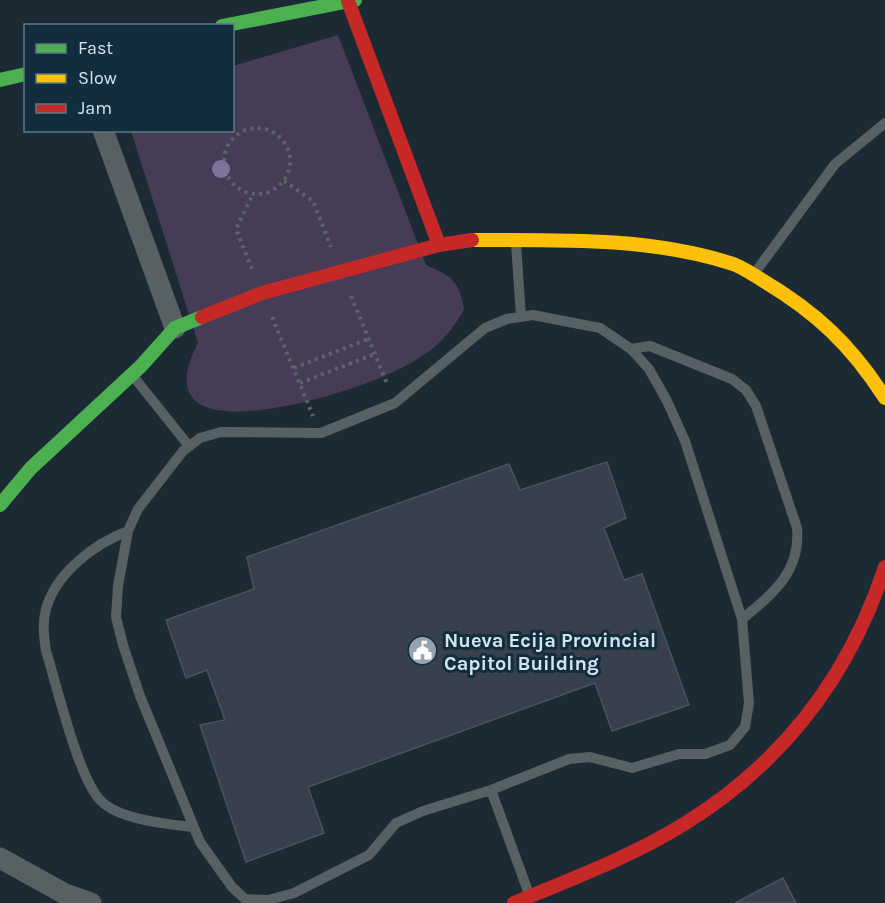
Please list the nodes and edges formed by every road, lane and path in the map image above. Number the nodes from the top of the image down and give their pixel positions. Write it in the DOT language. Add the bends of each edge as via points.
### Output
graph roads {
  1 [pos="352,1"];
  2 [pos="232,24"];
  3 [pos="24,74"];
  4 [pos="0,80"];
  5 [pos="885,123"];
  6 [pos="104,132"];
  7 [pos="261,194"];
  8 [pos="516,240"];
  9 [pos="439,245"];
  10 [pos="754,274"];
  11 [pos="521,317"];
  12 [pos="175,328"];
  13 [pos="368,339"];
  14 [pos="631,349"];
  15 [pos="375,354"];
  16 [pos="294,368"];
  17 [pos="132,375"];
  18 [pos="300,383"];
  19 [pos="884,395"];
  20 [pos="189,446"];
  21 [pos="0,506"];
  22 [pos="128,531"];
  23 [pos="885,567"];
  24 [pos="742,619"];
  25 [pos="491,790"];
  26 [pos="193,827"];
  27 [pos="0,858"];
  28 [pos="526,901"];
  29 [pos="91,903"];
  1 -- 2 [label="street"];
  1 -- 9 [label="street"];
  3 -- 4 [label="street"];
  5 -- 10 [label="lane" via="835,164"];
  6 -- 12 [label="street"];
  7 -- 7 [label="path" via="284,181 291,157 279,136 257,127 234,136 224,159 232,182 241,190"];
  8 -- 9 [label="street"];
  8 -- 10 [label="street" via="623,244 678,251 732,263"];
  8 -- 11 [label="lane"];
  9 -- 12 [label="street" via="262,293"];
  10 -- 19 [label="street" via="799,302 836,334"];
  11 -- 14 [label="lane" via="563,319 600,328"];
  11 -- 20 [label="lane" via="485,328 395,403 321,433 221,432"];
  12 -- 17 [label="street"];
  13 -- 16 [label="path"];
  14 -- 24 [label="lane" via="649,369 684,441"];
  14 -- 24 [label="lane" via="650,346 732,379 746,390 756,406 797,528 799,548 785,577"];
  15 -- 18 [label="path"];
  17 -- 20 [label="lane"];
  17 -- 21 [label="street" via="31,468"];
  20 -- 22 [label="lane" via="160,478"];
  22 -- 26 [label="lane" via="116,616 123,645"];
  22 -- 26 [label="lane" via="109,538 91,552 67,573 53,593 43,630 46,651 85,777 102,802 118,812"];
  23 -- 28 [label="street" via="864,626 842,667 805,722 772,754 684,824"];
  24 -- 25 [label="lane" via="749,703 745,727 730,745 705,754 679,754 632,768 590,757 569,759"];
  25 -- 26 [label="lane" via="423,810 396,823 369,855 294,893 268,900 245,899 232,887"];
  25 -- 28 [label="lane"];
  27 -- 29 [label="street" via="65,894"];
}
